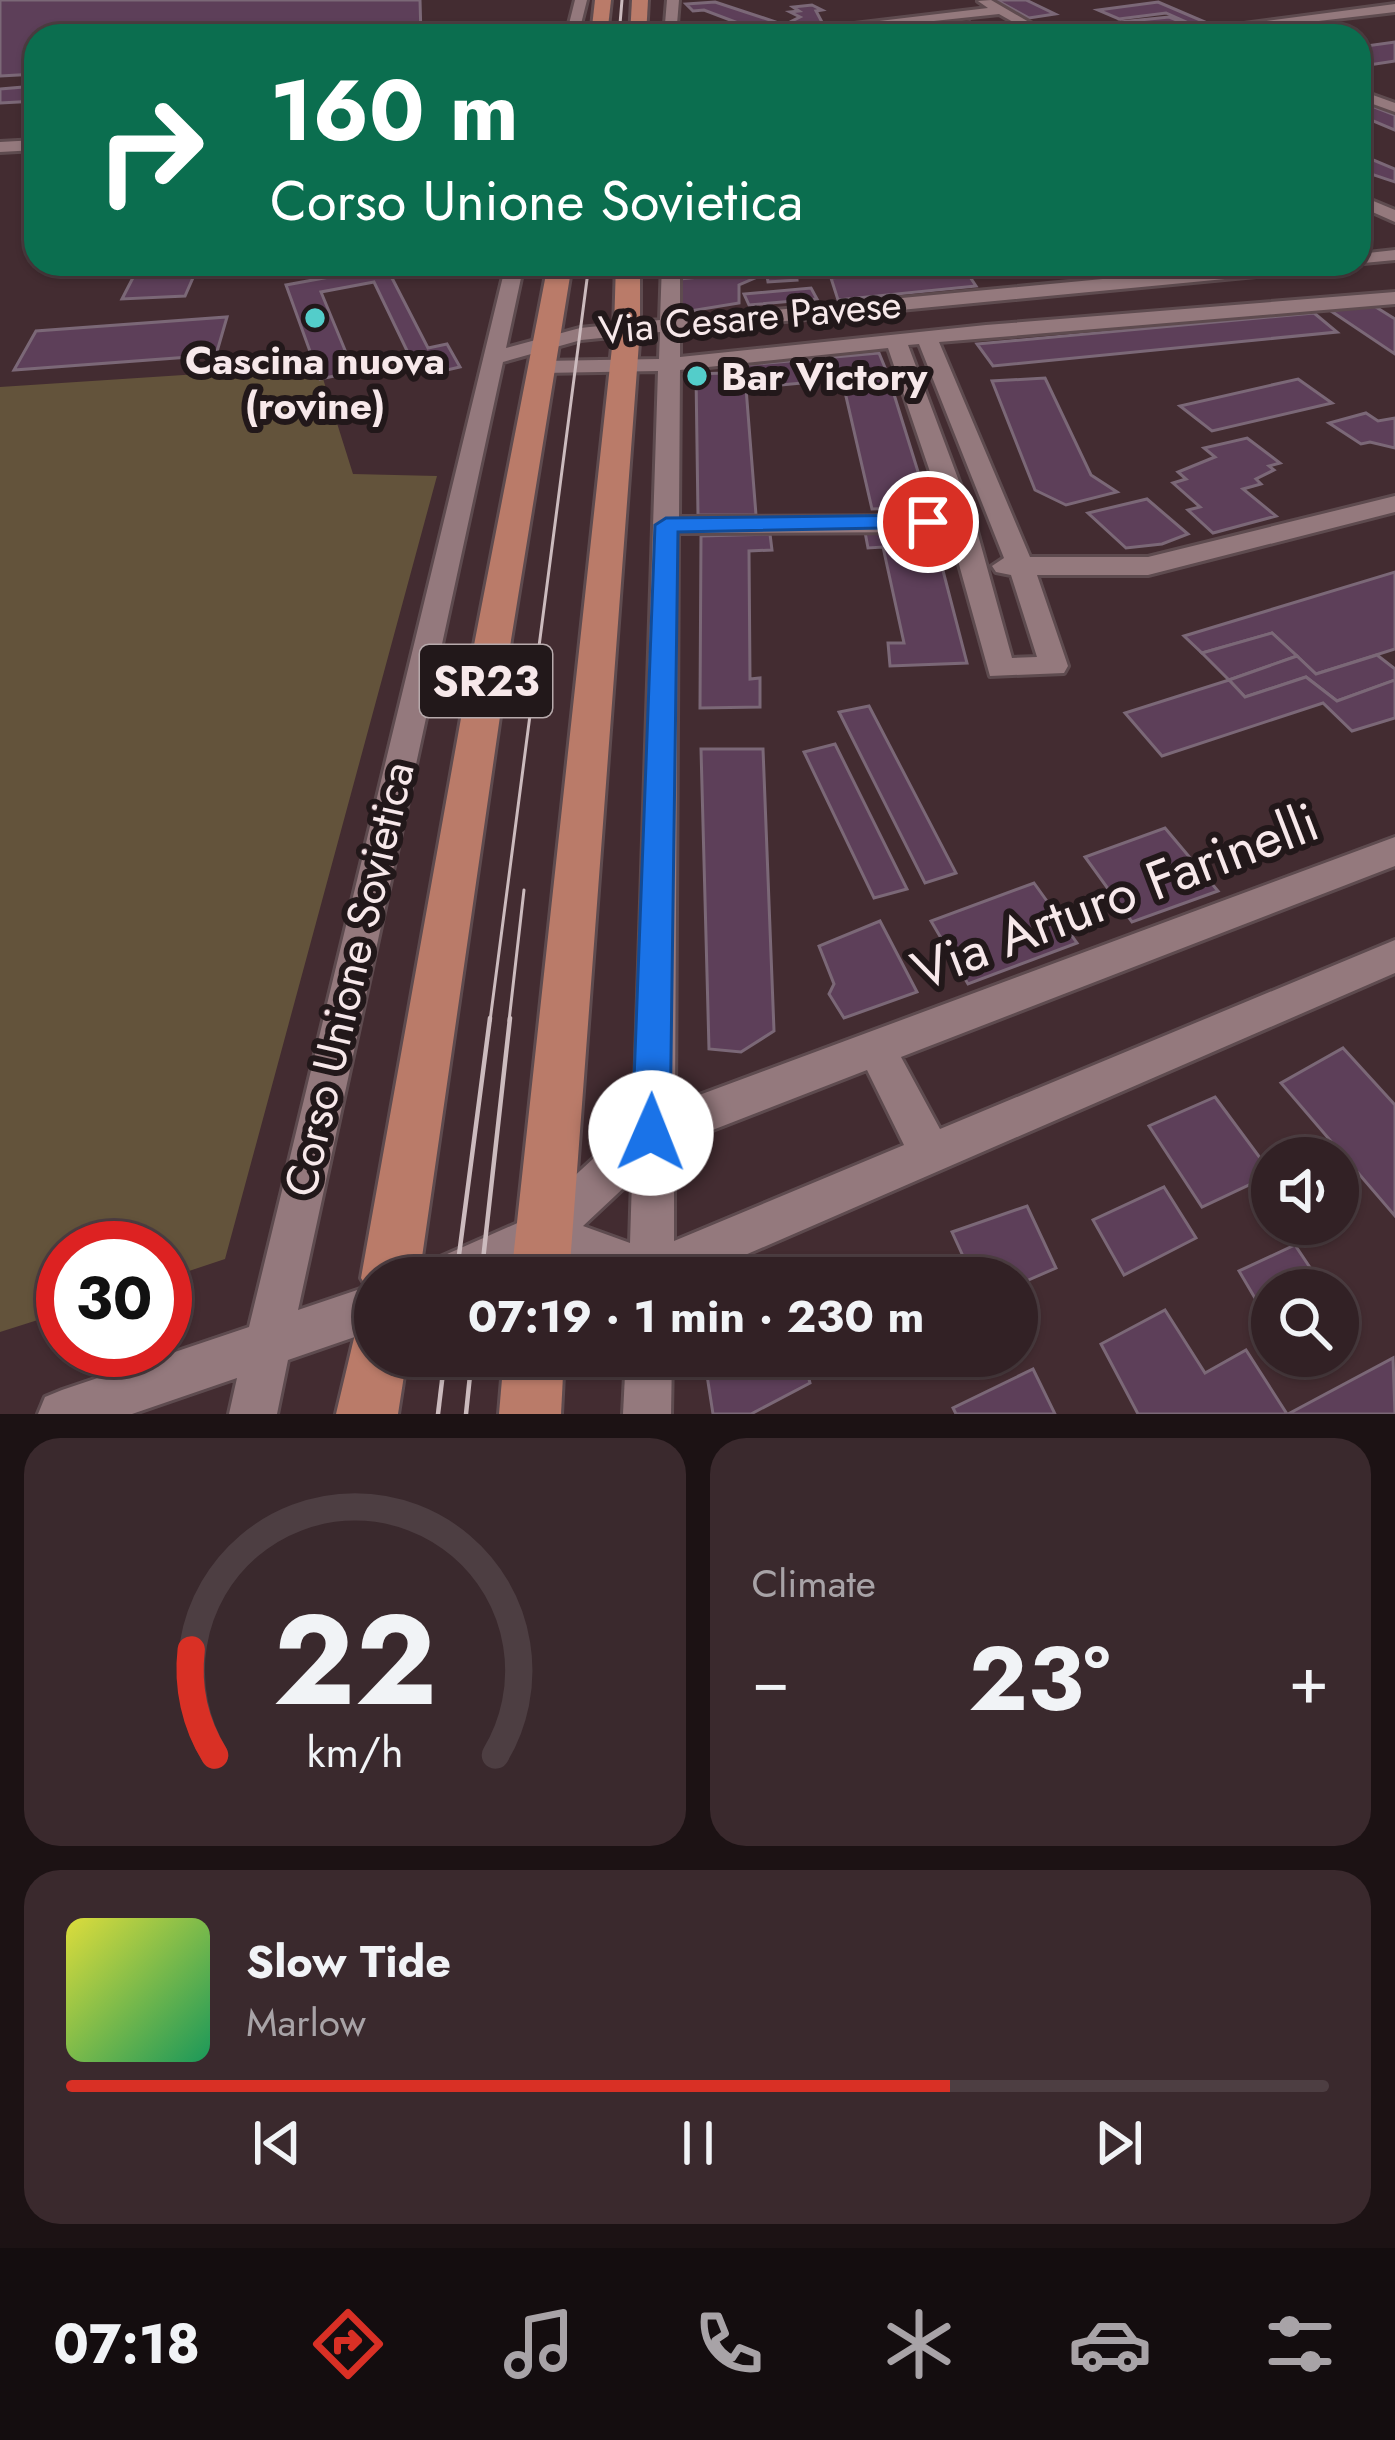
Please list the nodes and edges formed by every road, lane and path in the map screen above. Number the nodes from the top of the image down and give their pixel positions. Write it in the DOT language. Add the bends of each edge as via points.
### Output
graph roads {
  1 [pos="983,0"];
  2 [pos="640,1"];
  3 [pos="673,1"];
  4 [pos="1395,8"];
  5 [pos="1002,10"];
  6 [pos="1368,11"];
  7 [pos="1395,20"];
  8 [pos="871,24"];
  9 [pos="1026,24"];
  10 [pos="1269,24"];
  11 [pos="511,276"];
  12 [pos="558,276"];
  13 [pos="628,276"];
  14 [pos="670,276"];
  15 [pos="1197,276"];
  16 [pos="1393,299"];
  17 [pos="668,328"];
  18 [pos="927,338"];
  19 [pos="896,342"];
  20 [pos="626,348"];
  21 [pos="544,354"];
  22 [pos="490,359"];
  23 [pos="667,365"];
  24 [pos="1395,504"];
  25 [pos="962,524"];
  26 [pos="666,525"];
  27 [pos="975,566"];
  28 [pos="1021,566"];
  29 [pos="1395,851"];
  30 [pos="1395,956"];
  31 [pos="876,1048"];
  32 [pos="651,1133"];
  33 [pos="931,1154"];
  34 [pos="542,1256"];
  35 [pos="393,1257"];
  36 [pos="651,1257"];
  37 [pos="695,1257"];
  38 [pos="354,1315"];
  39 [pos="266,1346"];
  40 [pos="373,1377"];
  41 [pos="533,1377"];
  42 [pos="648,1377"];
  43 [pos="62,1414"];
  44 [pos="253,1414"];
  45 [pos="367,1414"];
  46 [pos="530,1414"];
  47 [pos="647,1414"];
  1 -- 5 [label="street"];
  2 -- 3 [label="main road"];
  4 -- 6 [label="street"];
  5 -- 8 [label="street"];
  5 -- 9 [label="street"];
  6 -- 7 [label="street"];
  6 -- 10 [label="street"];
  11 -- 22 [label="street, Corso Unione Sovietica"];
  12 -- 21 [label="main road, Corso Unione Sovietica / SR23"];
  13 -- 20 [label="main road, SR23"];
  14 -- 17 [label="street"];
  15 -- 17 [label="street, Via Cesare Pavese"];
  16 -- 18 [label="street, Via Cesare Pavese"];
  17 -- 20 [label="street, Via Cesare Pavese"];
  17 -- 23 [label="street"];
  18 -- 19 [label="street, Via Cesare Pavese"];
  18 -- 28 [label="street"];
  19 -- 23 [label="street, Via Cesare Pavese"];
  19 -- 25 [label="street"];
  20 -- 21 [label="street, Via Cesare Pavese"];
  20 -- 21 [label="street, Via Cesare Pavese"];
  20 -- 23 [label="street, Via Cesare Pavese"];
  20 -- 34 [label="main road, SR23"];
  21 -- 22 [label="street, Via Cesare Pavese"];
  21 -- 35 [label="main road, Corso Unione Sovietica / SR23"];
  22 -- 39 [label="street, Corso Unione Sovietica"];
  23 -- 26 [label="street"];
  24 -- 28 [label="street" via="1148,566"];
  25 -- 26 [label="street"];
  25 -- 27 [label="street"];
  26 -- 32 [label="street"];
  27 -- 28 [label="street"];
  27 -- 28 [label="street" via="1000,669 1054,666"];
  29 -- 31 [label="street, Via Arturo Farinelli"];
  30 -- 33 [label="street"];
  31 -- 32 [label="street, Via Arturo Farinelli"];
  31 -- 33 [label="street, Via Arturo Farinelli"];
  32 -- 34 [label="street, Via Arturo Farinelli"];
  32 -- 36 [label="street"];
  33 -- 37 [label="street"];
  38 -- 39 [label="street"];
  39 -- 43 [label="street"];
  39 -- 44 [label="street, Corso Unione Sovietica"];
  40 -- 45 [label="main road"];
  41 -- 46 [label="main road"];
  42 -- 47 [label="street"];
}
